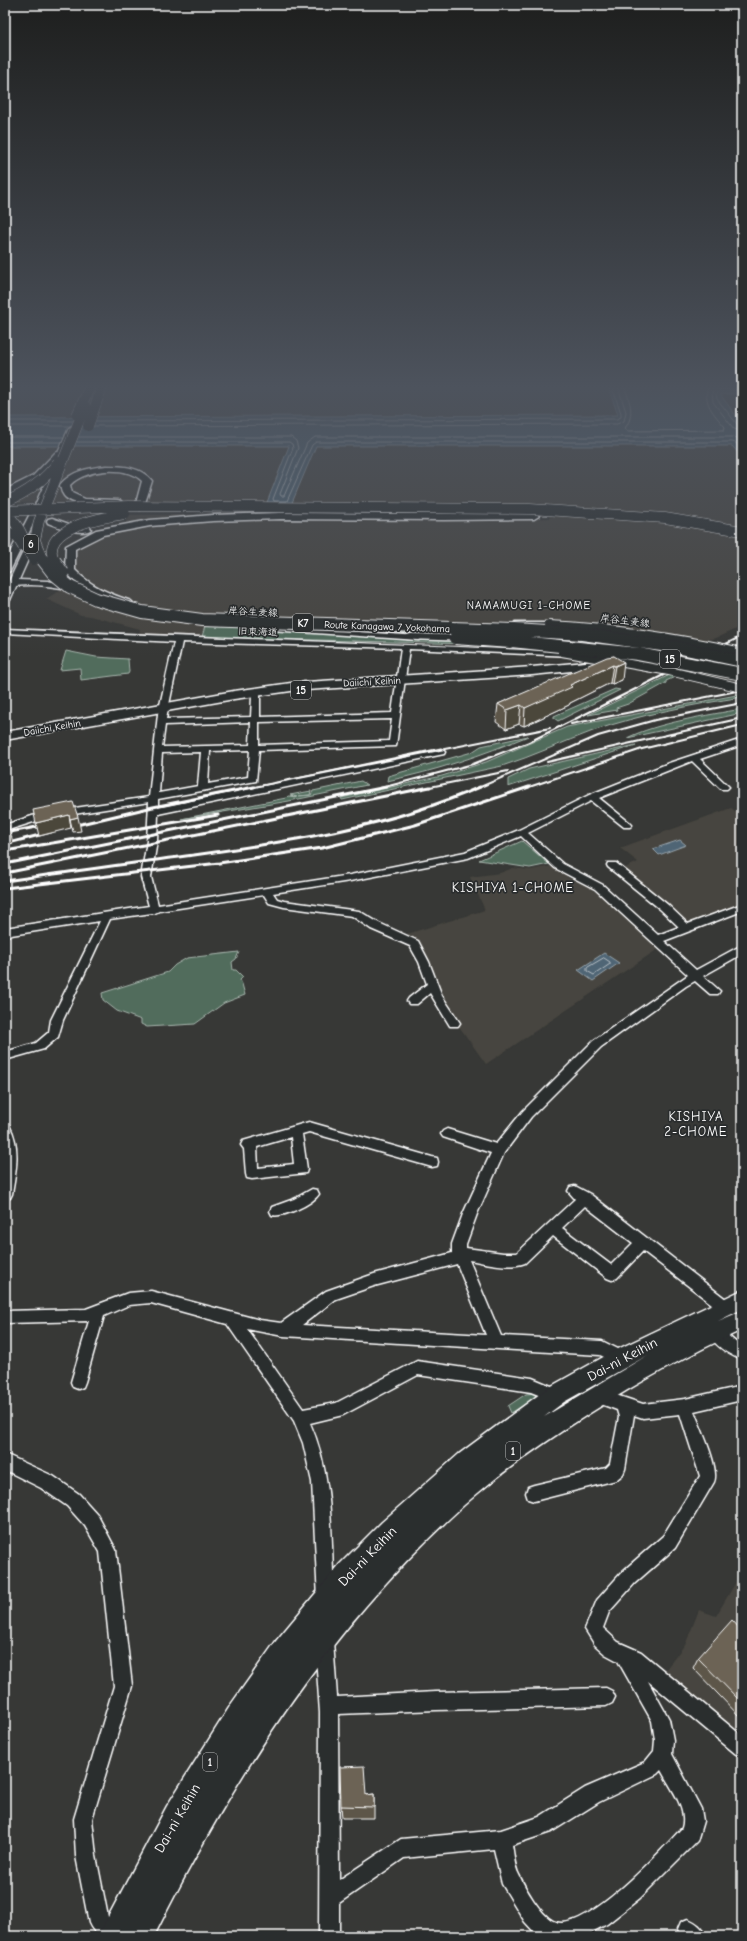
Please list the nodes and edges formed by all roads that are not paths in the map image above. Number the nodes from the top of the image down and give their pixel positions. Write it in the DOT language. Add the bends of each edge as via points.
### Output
graph roads {
  1 [pos="41,475"];
  2 [pos="48,475"];
  3 [pos="50,475"];
  4 [pos="51,475"];
  5 [pos="58,475"];
  6 [pos="62,475"];
  7 [pos="69,475"];
  8 [pos="81,475"];
  9 [pos="138,475"];
  10 [pos="46,485"];
  11 [pos="5,494"];
  12 [pos="5,502"];
  13 [pos="145,503"];
  14 [pos="145,503"];
  15 [pos="145,503"];
  16 [pos="145,503"];
  17 [pos="236,506"];
  18 [pos="37,509"];
  19 [pos="49,509"];
  20 [pos="144,509"];
  21 [pos="218,510"];
  22 [pos="5,511"];
  23 [pos="81,511"];
  24 [pos="596,513"];
  25 [pos="349,514"];
  26 [pos="534,516"];
  27 [pos="157,522"];
  28 [pos="5,530"];
  29 [pos="742,532"];
  30 [pos="742,535"];
  31 [pos="5,571"];
  32 [pos="8,584"];
  33 [pos="25,584"];
  34 [pos="82,598"];
  35 [pos="5,600"];
  36 [pos="129,610"];
  37 [pos="200,624"];
  38 [pos="317,624"];
  39 [pos="359,627"];
  40 [pos="432,627"];
  41 [pos="5,630"];
  42 [pos="406,639"];
  43 [pos="179,640"];
  44 [pos="742,652"];
  45 [pos="742,656"];
  46 [pos="742,662"];
  47 [pos="599,667"];
  48 [pos="742,670"];
  49 [pos="742,674"];
  50 [pos="401,681"];
  51 [pos="742,682"];
  52 [pos="742,688"];
  53 [pos="256,696"];
  54 [pos="163,714"];
  55 [pos="396,716"];
  56 [pos="256,719"];
  57 [pos="5,736"];
  58 [pos="5,740"];
  59 [pos="742,742"];
  60 [pos="255,748"];
  61 [pos="158,750"];
  62 [pos="206,750"];
  63 [pos="441,752"];
  64 [pos="694,758"];
  65 [pos="724,787"];
  66 [pos="203,788"];
  67 [pos="592,797"];
  68 [pos="154,798"];
  69 [pos="153,812"];
  70 [pos="627,825"];
  71 [pos="5,828"];
  72 [pos="522,832"];
  73 [pos="612,866"];
  74 [pos="266,890"];
  75 [pos="741,908"];
  76 [pos="155,910"];
  77 [pos="105,917"];
  78 [pos="686,928"];
  79 [pos="5,932"];
  80 [pos="656,940"];
  81 [pos="742,948"];
  82 [pos="696,976"];
  83 [pos="432,986"];
  84 [pos="714,991"];
  85 [pos="413,1001"];
  86 [pos="454,1023"];
  87 [pos="5,1056"];
  88 [pos="5,1128"];
  89 [pos="295,1131"];
  90 [pos="447,1134"];
  91 [pos="499,1150"];
  92 [pos="432,1162"];
  93 [pos="5,1194"];
  94 [pos="312,1194"];
  95 [pos="277,1210"];
  96 [pos="554,1229"];
  97 [pos="643,1242"];
  98 [pos="460,1255"];
  99 [pos="737,1309"];
  100 [pos="98,1312"];
  101 [pos="5,1317"];
  102 [pos="232,1319"];
  103 [pos="283,1330"];
  104 [pos="715,1332"];
  105 [pos="496,1341"];
  106 [pos="742,1353"];
  107 [pos="630,1364"];
  108 [pos="78,1382"];
  109 [pos="742,1393"];
  110 [pos="556,1395"];
  111 [pos="598,1396"];
  112 [pos="624,1406"];
  113 [pos="685,1406"];
  114 [pos="299,1416"];
  115 [pos="5,1462"];
  116 [pos="534,1493"];
  117 [pos="326,1601"];
  118 [pos="324,1635"];
  119 [pos="625,1656"];
  120 [pos="606,1697"];
  121 [pos="328,1706"];
  122 [pos="742,1748"];
  123 [pos="663,1755"];
  124 [pos="501,1839"];
  125 [pos="328,1899"];
  126 [pos="548,1933"];
  127 [pos="121,1935"];
  128 [pos="329,1936"];
  1 -- 11 [label="highway"];
  2 -- 12 [label="highway, bridge" via="31,489"];
  3 -- 10 [label="highway, Route Kanagawa 7 Yokohama / K7, bridge"];
  4 -- 18 [label="street"];
  5 -- 36 [label="highway, Route Kanagawa 7 Yokohama / K7, bridge" via="38,520 36,546 41,558 48,569 70,587"];
  6 -- 19 [label="street"];
  7 -- 21 [label="highway, bridge" via="63,491 67,500 80,508 102,511"];
  8 -- 14 [label="highway, bridge" via="66,483 65,491 69,496 95,502"];
  9 -- 15 [label="highway, bridge" via="146,479 147,483"];
  10 -- 27 [label="highway, bridge" via="43,500 45,513 50,520 60,526 95,529"];
  10 -- 34 [label="highway, Route Kanagawa 7 Yokohama / K7, bridge" via="28,526 31,552 43,572"];
  13 -- 17 [label="highway, bridge"];
  16 -- 20 [label="highway, bridge"];
  17 -- 22 [label="highway, bridge" via="89,506"];
  17 -- 24 [label="highway, bridge" via="482,508"];
  18 -- 19 [label="main road"];
  18 -- 22 [label="main road"];
  18 -- 31 [label="main road, 6"];
  19 -- 20 [label="main road"];
  19 -- 23 [label="main road"];
  19 -- 32 [label="main road, 6"];
  20 -- 23 [label="highway"];
  20 -- 25 [label="highway"];
  21 -- 24 [label="highway, bridge"];
  21 -- 37 [label="highway, bridge" via="134,513 99,518 69,530 55,541 52,549 54,560 62,572 81,589 95,597 139,614"];
  22 -- 25 [label="highway, bridge"];
  22 -- 36 [label="highway, bridge" via="17,522 32,559 48,578 85,597"];
  24 -- 29 [label="highway, bridge" via="680,520"];
  25 -- 26 [label="highway"];
  26 -- 27 [label="highway" via="234,516"];
  26 -- 30 [label="highway, bridge" via="648,519"];
  27 -- 38 [label="highway, bridge" via="115,529 83,540 68,554 69,567 80,580 97,591 141,607 215,618"];
  28 -- 34 [label="highway, bridge" via="17,537 30,564 40,575"];
  32 -- 33 [label="street, 岸谷生麦線"];
  32 -- 35 [label="main road, 6"];
  33 -- 39 [label="street, 岸谷生麦線, bridge" via="72,588 140,608 190,617"];
  33 -- 42 [label="street, 岸谷生麦線, bridge" via="186,621"];
  34 -- 37 [label="highway, Route Kanagawa 7 Yokohama / K7" via="134,615"];
  36 -- 38 [label="highway, Route Kanagawa 7 Yokohama / K7, bridge" via="202,620"];
  37 -- 42 [label="highway, Route Kanagawa 7 Yokohama / K7"];
  38 -- 40 [label="highway, Route Kanagawa 7 Yokohama / K7, bridge"];
  39 -- 44 [label="street, 岸谷生麦線, bridge" via="584,626 662,636"];
  39 -- 46 [label="highway, bridge" via="580,638"];
  40 -- 45 [label="highway, bridge" via="581,629 673,641"];
  40 -- 46 [label="highway, Route Kanagawa 7 Yokohama / K7, bridge" via="606,636 676,647"];
  41 -- 43 [label="street, 旧東海道"];
  42 -- 43 [label="street, 旧東海道"];
  42 -- 47 [label="street, 旧東海道" via="588,654"];
  42 -- 48 [label="highway, bridge" via="495,638 597,644 667,653"];
  42 -- 49 [label="highway, Route Kanagawa 7 Yokohama / K7, bridge" via="492,639 610,650 683,661"];
  42 -- 50 [label="street"];
  42 -- 51 [label="highway, bridge" via="504,642 628,657"];
  42 -- 52 [label="street, 岸谷生麦線, bridge" via="501,644 571,653"];
  43 -- 54 [label="street" via="169,674"];
  44 -- 47 [label="highway, Daiichi Keihin / 15"];
  45 -- 47 [label="highway, Daiichi Keihin / 15" via="704,662"];
  47 -- 50 [label="highway, Daiichi Keihin / 15" via="523,676"];
  50 -- 53 [label="highway, Daiichi Keihin / 15"];
  50 -- 54 [label="highway, Daiichi Keihin / 15" via="292,687"];
  50 -- 55 [label="street"];
  53 -- 54 [label="highway, Daiichi Keihin / 15"];
  53 -- 56 [label="street"];
  54 -- 56 [label="street"];
  54 -- 57 [label="highway, Daiichi Keihin / 15"];
  54 -- 58 [label="highway, Daiichi Keihin / 15"];
  54 -- 61 [label="street"];
  55 -- 56 [label="street"];
  55 -- 60 [label="street" via="393,744"];
  56 -- 60 [label="street"];
  59 -- 64 [label="street"];
  60 -- 62 [label="street"];
  60 -- 66 [label="street" via="253,779"];
  61 -- 62 [label="street"];
  61 -- 68 [label="street"];
  62 -- 66 [label="street"];
  63 -- 69 [label="street"];
  64 -- 65 [label="street"];
  64 -- 67 [label="street"];
  66 -- 68 [label="street"];
  67 -- 70 [label="street"];
  67 -- 72 [label="street"];
  68 -- 69 [label="street"];
  68 -- 71 [label="street" via="41,816"];
  69 -- 76 [label="street" via="152,844 146,878"];
  72 -- 74 [label="street" via="468,855 350,878"];
  72 -- 80 [label="street" via="560,866 599,887"];
  73 -- 78 [label="street"];
  74 -- 76 [label="street"];
  74 -- 83 [label="street" via="273,901 284,904 355,913 375,926 414,944 432,980"];
  75 -- 78 [label="street"];
  76 -- 77 [label="street"];
  77 -- 79 [label="street"];
  77 -- 87 [label="street" via="57,1020 54,1034 40,1046"];
  78 -- 80 [label="street"];
  80 -- 82 [label="street"];
  81 -- 82 [label="street"];
  82 -- 84 [label="street"];
  82 -- 91 [label="street" via="682,983 597,1044 526,1114"];
  83 -- 85 [label="street"];
  83 -- 86 [label="street" via="436,997"];
  88 -- 93 [label="street" via="11,1149 10,1174"];
  89 -- 89 [label="street" via="301,1169 252,1174 249,1145"];
  89 -- 92 [label="street" via="309,1127"];
  90 -- 91 [label="street"];
  91 -- 98 [label="street" via="470,1214 459,1244"];
  94 -- 95 [label="street" via="300,1203"];
  96 -- 97 [label="street" via="612,1274"];
  96 -- 97 [label="street" via="580,1194"];
  96 -- 98 [label="street" via="520,1259"];
  97 -- 99 [label="street"];
  98 -- 103 [label="street" via="331,1295"];
  98 -- 105 [label="street"];
  99 -- 104 [label="highway, Dai-ni Keihin / 1"];
  99 -- 107 [label="highway, Dai-ni Keihin / 1"];
  100 -- 101 [label="street" via="73,1316"];
  100 -- 102 [label="street" via="128,1299 151,1297"];
  100 -- 108 [label="street"];
  102 -- 103 [label="street"];
  102 -- 114 [label="street"];
  103 -- 105 [label="street"];
  104 -- 106 [label="street" via="731,1348"];
  104 -- 107 [label="highway, Dai-ni Keihin / 1"];
  105 -- 107 [label="street" via="602,1348"];
  107 -- 110 [label="highway, Dai-ni Keihin / 1"];
  107 -- 111 [label="highway, Dai-ni Keihin / 1"];
  109 -- 113 [label="street"];
  110 -- 114 [label="street" via="532,1385 417,1368 338,1410"];
  110 -- 117 [label="highway, Dai-ni Keihin / 1" via="467,1462 402,1520 349,1573"];
  111 -- 112 [label="street"];
  111 -- 118 [label="highway, Dai-ni Keihin / 1" via="519,1446 460,1493 402,1547"];
  112 -- 113 [label="street" via="643,1411"];
  112 -- 116 [label="street" via="627,1417 617,1469 610,1475"];
  113 -- 119 [label="street" via="708,1477 669,1542 630,1577 603,1606 594,1629 599,1638"];
  114 -- 117 [label="street" via="311,1443 319,1472"];
  115 -- 127 [label="street" via="47,1482 73,1500 91,1520 108,1550 123,1686 83,1819 86,1856 98,1923"];
  117 -- 118 [label="street"];
  117 -- 127 [label="highway, Dai-ni Keihin / 1" via="285,1650 241,1712 177,1816"];
  118 -- 121 [label="street"];
  118 -- 127 [label="highway, Dai-ni Keihin / 1" via="268,1709 196,1827"];
  119 -- 122 [label="street" via="635,1658"];
  119 -- 123 [label="street" via="660,1719 664,1740"];
  120 -- 121 [label="street"];
  121 -- 125 [label="street"];
  123 -- 124 [label="street" via="651,1768 592,1795 544,1825"];
  123 -- 126 [label="street" via="692,1809 694,1822 690,1834 634,1891 591,1922 566,1932"];
  124 -- 125 [label="street" via="401,1849"];
  124 -- 126 [label="street" via="509,1877 532,1915"];
  125 -- 128 [label="street"];
}
